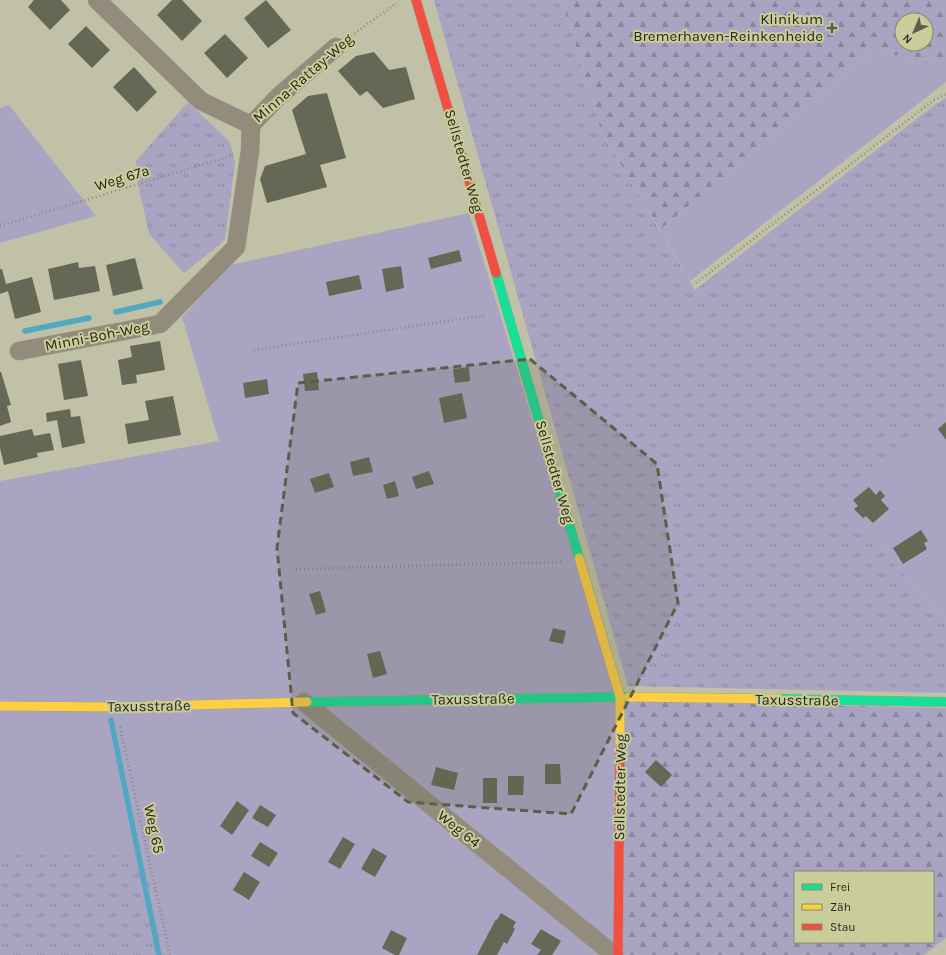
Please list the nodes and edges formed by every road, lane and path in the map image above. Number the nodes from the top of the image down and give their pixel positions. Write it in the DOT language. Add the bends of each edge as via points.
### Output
graph roads {
  1 [pos="97,0"];
  2 [pos="416,0"];
  3 [pos="400,1"];
  4 [pos="336,47"];
  5 [pos="946,94"];
  6 [pos="250,125"];
  7 [pos="250,151"];
  8 [pos="0,226"];
  9 [pos="696,283"];
  10 [pos="507,310"];
  11 [pos="254,350"];
  12 [pos="19,351"];
  13 [pos="581,561"];
  14 [pos="296,569"];
  15 [pos="620,697"];
  16 [pos="304,702"];
  17 [pos="946,702"];
  18 [pos="0,706"];
  19 [pos="116,707"];
  20 [pos="170,955"];
  21 [pos="614,955"];
  22 [pos="618,955"];
  1 -- 6 [label="street, Minna-Rattay-Weg" via="201,101"];
  2 -- 10 [label="street, Sellstedter Weg"];
  3 -- 4 [label="path, Minna-Rattay-Weg"];
  4 -- 6 [label="street, Minna-Rattay-Weg"];
  5 -- 9 [label="path" via="934,100"];
  6 -- 7 [label="street, Minni-Boh-Weg"];
  7 -- 8 [label="path, Weg 67a"];
  7 -- 12 [label="street, Minni-Boh-Weg" via="236,247 160,324"];
  10 -- 11 [label="path" via="489,315"];
  10 -- 13 [label="street, Sellstedter Weg"];
  13 -- 14 [label="path"];
  13 -- 15 [label="street, Sellstedter Weg"];
  15 -- 16 [label="street, Taxusstraße"];
  15 -- 17 [label="street, Taxusstraße"];
  15 -- 22 [label="street, Sellstedter Weg"];
  16 -- 19 [label="street, Taxusstraße"];
  16 -- 21 [label="street, Weg 64"];
  18 -- 19 [label="street, Taxusstraße"];
  19 -- 20 [label="path, Weg 65"];
}
